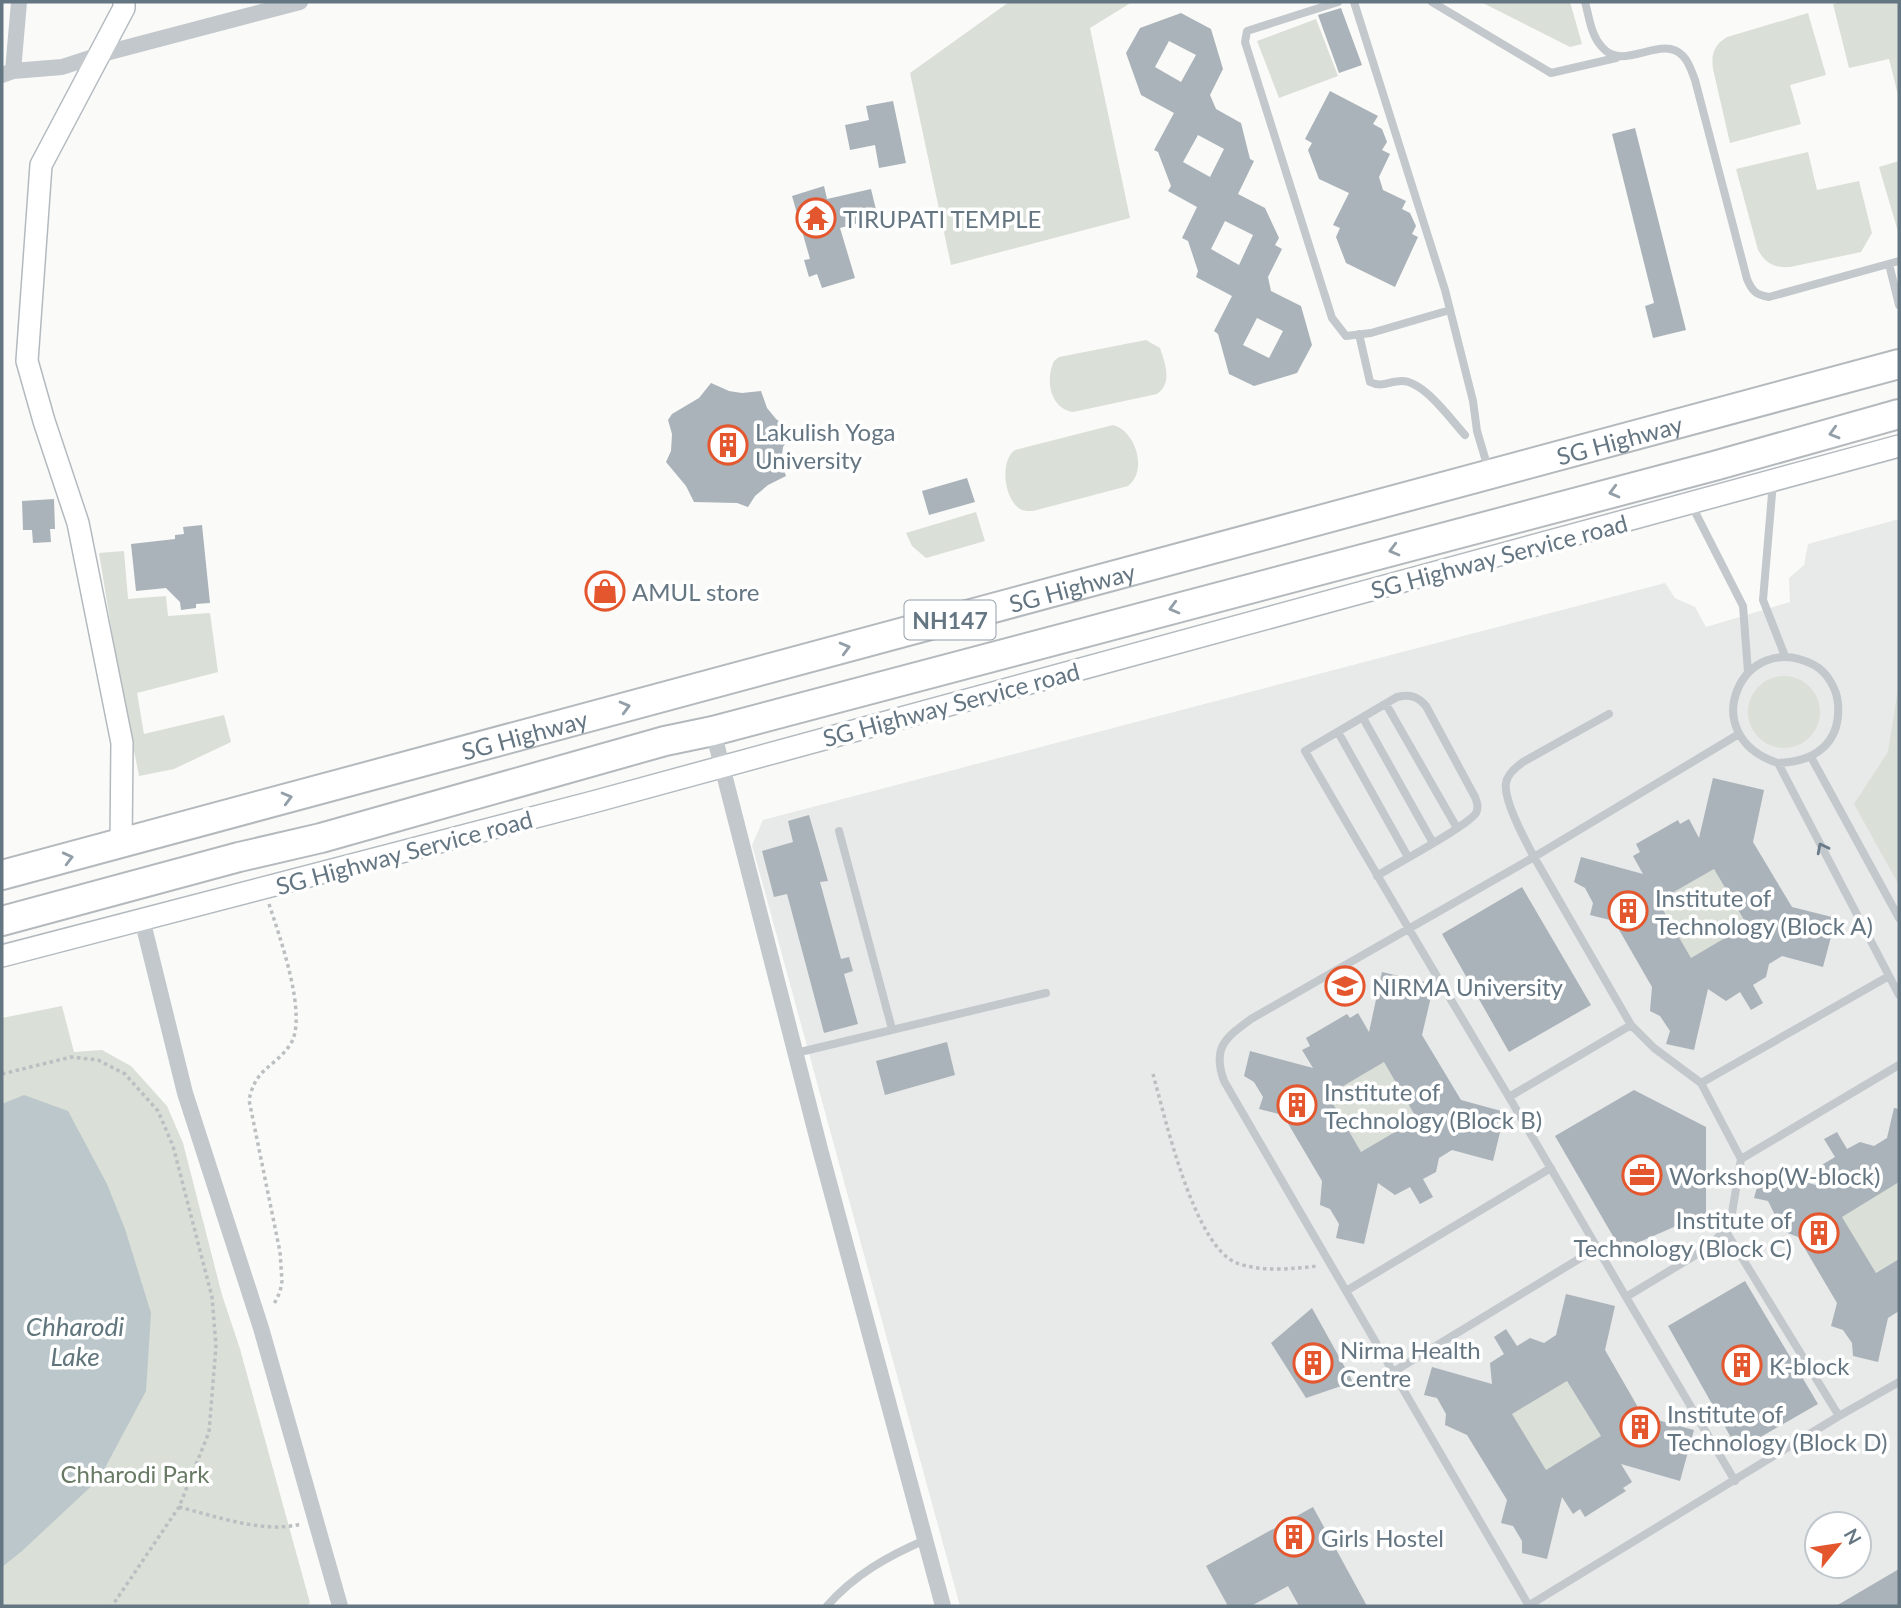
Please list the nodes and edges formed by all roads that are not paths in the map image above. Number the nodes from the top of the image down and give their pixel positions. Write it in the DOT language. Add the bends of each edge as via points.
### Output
graph roads {
  1 [pos="19,2"];
  2 [pos="124,2"];
  3 [pos="300,2"];
  4 [pos="1338,2"];
  5 [pos="1354,2"];
  6 [pos="1432,2"];
  7 [pos="1586,2"];
  8 [pos="102,54"];
  9 [pos="1622,57"];
  10 [pos="7,73"];
  11 [pos="1899,261"];
  12 [pos="1889,264"];
  13 [pos="1899,305"];
  14 [pos="1450,310"];
  15 [pos="1359,334"];
  16 [pos="1899,365"];
  17 [pos="1899,414"];
  18 [pos="1465,435"];
  19 [pos="1899,446"];
  20 [pos="1490,475"];
  21 [pos="1773,481"];
  22 [pos="1691,503"];
  23 [pos="1785,656"];
  24 [pos="1748,672"];
  25 [pos="1386,704"];
  26 [pos="1609,714"];
  27 [pos="1363,718"];
  28 [pos="713,731"];
  29 [pos="1338,732"];
  30 [pos="1739,734"];
  31 [pos="1811,757"];
  32 [pos="1779,763"];
  33 [pos="722,766"];
  34 [pos="1457,828"];
  35 [pos="839,831"];
  36 [pos="1433,842"];
  37 [pos="121,845"];
  38 [pos="1408,857"];
  39 [pos="1534,857"];
  40 [pos="2,875"];
  41 [pos="1377,876"];
  42 [pos="1899,918"];
  43 [pos="142,919"];
  44 [pos="2,921"];
  45 [pos="1408,930"];
  46 [pos="2,956"];
  47 [pos="1889,976"];
  48 [pos="1046,993"];
  49 [pos="1899,995"];
  50 [pos="1631,1025"];
  51 [pos="891,1029"];
  52 [pos="796,1053"];
  53 [pos="1899,1065"];
  54 [pos="1701,1083"];
  55 [pos="1509,1097"];
  56 [pos="1741,1159"];
  57 [pos="1551,1168"];
  58 [pos="1725,1230"];
  59 [pos="1597,1248"];
  60 [pos="1346,1292"];
  61 [pos="1626,1297"];
  62 [pos="1393,1372"];
  63 [pos="1899,1382"];
  64 [pos="1839,1416"];
  65 [pos="1735,1481"];
  66 [pos="925,1540"];
  67 [pos="341,1606"];
  68 [pos="827,1606"];
  69 [pos="943,1606"];
  70 [pos="1528,1606"];
  1 -- 10 [label="street"];
  2 -- 8 [label="street"];
  3 -- 8 [label="street"];
  4 -- 15 [label="lane" via="1247,32 1245,42 1332,318 1346,336"];
  5 -- 14 [label="lane"];
  6 -- 9 [label="lane" via="1551,73"];
  7 -- 9 [label="lane" via="1600,46 1610,55"];
  8 -- 10 [label="street" via="62,67"];
  8 -- 37 [label="street" via="41,165 27,361 78,523 122,743"];
  9 -- 12 [label="lane" via="1672,49 1690,67 1747,279 1758,296 1769,297"];
  11 -- 12 [label="lane"];
  12 -- 13 [label="lane"];
  14 -- 15 [label="lane"];
  14 -- 20 [label="lane"];
  15 -- 18 [label="lane" via="1370,382 1378,386 1403,380 1414,384"];
  16 -- 20 [label="highway, SG Highway / NH147"];
  17 -- 28 [label="highway, SG Highway / NH147, one-way"];
  19 -- 21 [label="street, SG Highway Service road"];
  37 -- 20 [label="highway, SG Highway / NH147, one-way"];
  21 -- 22 [label="street, SG Highway Service road"];
  21 -- 23 [label="lane" via="1763,600"];
  22 -- 24 [label="lane" via="1743,606"];
  22 -- 33 [label="street, SG Highway Service road"];
  23 -- 24 [label="lane"];
  23 -- 31 [label="lane" via="1819,667 1838,697 1835,732"];
  24 -- 30 [label="lane" via="1734,702"];
  25 -- 27 [label="lane"];
  25 -- 34 [label="lane"];
  25 -- 34 [label="lane" via="1408,695 1418,697 1426,706 1477,803 1475,814"];
  26 -- 39 [label="lane" via="1512,771 1506,783 1508,798"];
  27 -- 29 [label="lane"];
  27 -- 36 [label="lane"];
  28 -- 33 [label="street"];
  28 -- 44 [label="highway, SG Highway / NH147"];
  29 -- 38 [label="lane"];
  29 -- 41 [label="lane" via="1305,751"];
  30 -- 32 [label="lane" via="1749,748"];
  30 -- 39 [label="lane"];
  31 -- 32 [label="lane"];
  31 -- 42 [label="lane"];
  47 -- 32 [label="lane, one-way"];
  33 -- 43 [label="street, SG Highway Service road"];
  33 -- 52 [label="street"];
  34 -- 36 [label="lane"];
  35 -- 51 [label="lane"];
  36 -- 38 [label="lane"];
  40 -- 37 [label="highway, SG Highway / NH147, one-way"];
  38 -- 41 [label="lane"];
  39 -- 45 [label="lane"];
  39 -- 50 [label="lane"];
  41 -- 45 [label="lane"];
  43 -- 46 [label="street, SG Highway Service road"];
  43 -- 67 [label="street" via="185,1093 261,1328"];
  45 -- 55 [label="lane"];
  45 -- 60 [label="lane" via="1251,1019 1218,1051 1224,1081"];
  47 -- 49 [label="lane"];
  47 -- 54 [label="lane"];
  48 -- 51 [label="lane"];
  50 -- 54 [label="lane"];
  50 -- 55 [label="lane"];
  51 -- 52 [label="lane"];
  52 -- 66 [label="street"];
  53 -- 56 [label="lane"];
  54 -- 56 [label="lane"];
  55 -- 57 [label="lane"];
  56 -- 58 [label="lane"];
  57 -- 59 [label="lane"];
  57 -- 60 [label="lane"];
  58 -- 61 [label="lane" via="1694,1256"];
  58 -- 64 [label="lane"];
  59 -- 61 [label="lane"];
  59 -- 62 [label="lane"];
  60 -- 62 [label="lane"];
  61 -- 65 [label="lane"];
  62 -- 70 [label="lane"];
  63 -- 64 [label="lane"];
  64 -- 65 [label="lane"];
  65 -- 70 [label="lane"];
  66 -- 68 [label="lane" via="864,1572"];
  66 -- 69 [label="street"];
}
